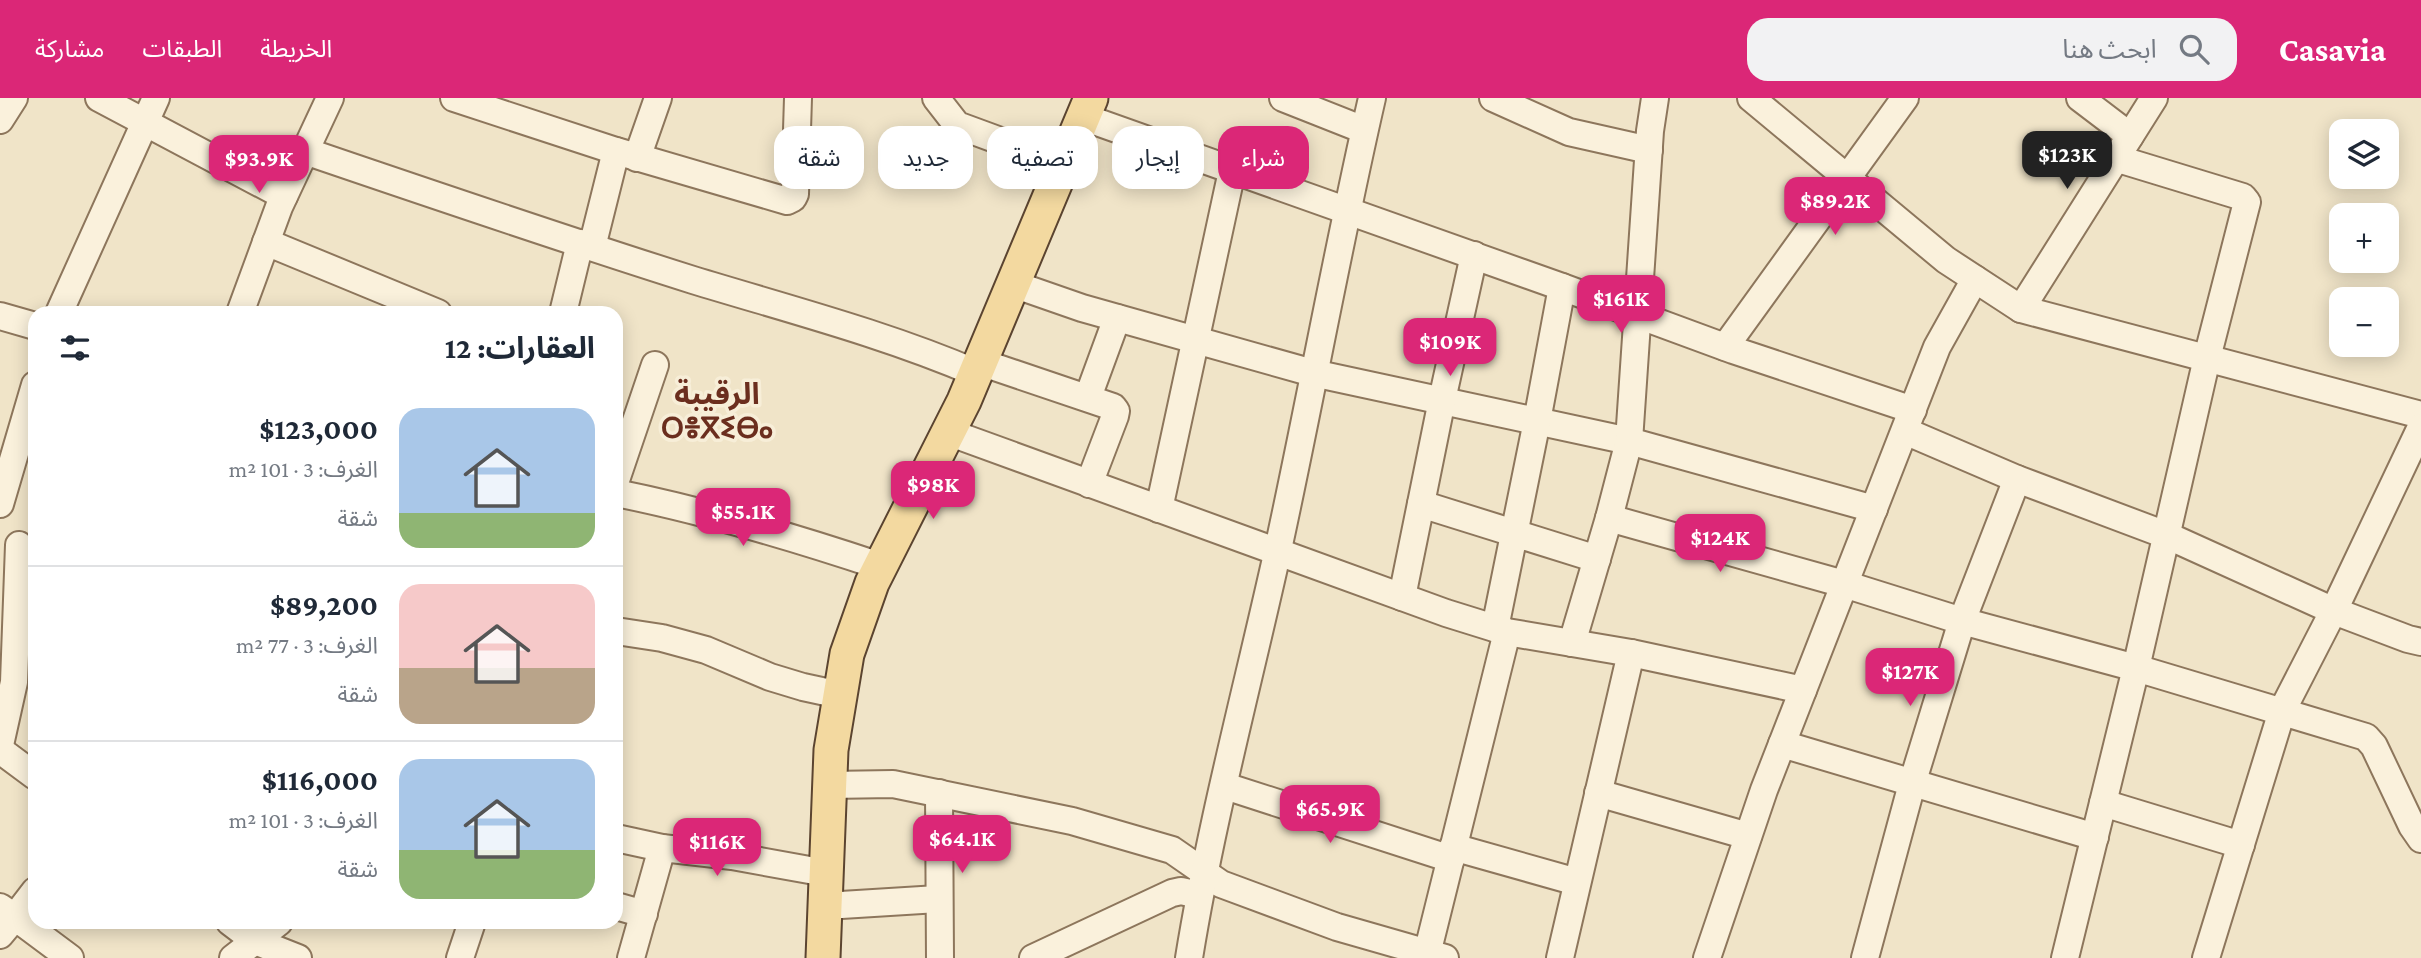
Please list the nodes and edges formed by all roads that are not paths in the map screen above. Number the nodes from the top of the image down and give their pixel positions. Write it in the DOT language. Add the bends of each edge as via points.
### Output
graph roads {
  1 [pos="14,98"];
  2 [pos="99,98"];
  3 [pos="156,98"];
  4 [pos="330,98"];
  5 [pos="454,98"];
  6 [pos="658,98"];
  7 [pos="798,98"];
  8 [pos="938,98"];
  9 [pos="1283,98"];
  10 [pos="1371,98"];
  11 [pos="1493,98"];
  12 [pos="1655,98"];
  13 [pos="1751,98"];
  14 [pos="1905,98"];
  15 [pos="2080,98"];
  16 [pos="2154,98"];
  17 [pos="1087,108"];
  18 [pos="0,120"];
  19 [pos="144,124"];
  20 [pos="1079,126"];
  21 [pos="1364,130"];
  22 [pos="987,136"];
  23 [pos="2130,136"];
  24 [pos="1649,150"];
  25 [pos="305,151"];
  26 [pos="626,154"];
  27 [pos="2115,159"];
  28 [pos="1218,165"];
  29 [pos="1848,178"];
  30 [pos="1053,189"];
  31 [pos="1228,189"];
  32 [pos="1283,189"];
  33 [pos="284,196"];
  34 [pos="1345,211"];
  35 [pos="266,242"];
  36 [pos="586,245"];
  37 [pos="1474,255"];
  38 [pos="1975,279"];
  39 [pos="1013,284"];
  40 [pos="1562,286"];
  41 [pos="62,306"];
  42 [pos="243,306"];
  43 [pos="421,306"];
  44 [pos="565,306"];
  45 [pos="2021,309"];
  46 [pos="0,316"];
  47 [pos="1637,316"];
  48 [pos="1117,318"];
  49 [pos="28,324"];
  50 [pos="1194,340"];
  51 [pos="1725,347"];
  52 [pos="2207,358"];
  53 [pos="655,365"];
  54 [pos="978,367"];
  55 [pos="1312,373"];
  56 [pos="1088,397"];
  57 [pos="1442,400"];
  58 [pos="28,409"];
  59 [pos="2421,415"];
  60 [pos="1909,420"];
  61 [pos="1537,421"];
  62 [pos="2421,427"];
  63 [pos="948,432"];
  64 [pos="1629,440"];
  65 [pos="623,459"];
  66 [pos="2017,479"];
  67 [pos="1089,484"];
  68 [pos="623,495"];
  69 [pos="0,503"];
  70 [pos="1421,504"];
  71 [pos="1159,509"];
  72 [pos="1874,509"];
  73 [pos="1609,518"];
  74 [pos="1515,533"];
  75 [pos="2166,535"];
  76 [pos="18,546"];
  77 [pos="1277,551"];
  78 [pos="1597,559"];
  79 [pos="880,566"];
  80 [pos="1844,584"];
  81 [pos="1402,597"];
  82 [pos="2334,611"];
  83 [pos="1962,621"];
  84 [pos="26,629"];
  85 [pos="1501,630"];
  86 [pos="623,632"];
  87 [pos="2421,642"];
  88 [pos="1572,643"];
  89 [pos="1631,653"];
  90 [pos="2136,668"];
  91 [pos="1803,690"];
  92 [pos="840,695"];
  93 [pos="2283,711"];
  94 [pos="1782,744"];
  95 [pos="0,745"];
  96 [pos="0,750"];
  97 [pos="28,771"];
  98 [pos="1912,784"];
  99 [pos="829,785"];
  100 [pos="1225,786"];
  101 [pos="939,793"];
  102 [pos="1598,793"];
  103 [pos="2103,803"];
  104 [pos="1748,836"];
  105 [pos="2095,837"];
  106 [pos="2421,839"];
  107 [pos="623,840"];
  108 [pos="2241,845"];
  109 [pos="662,848"];
  110 [pos="1452,853"];
  111 [pos="826,873"];
  112 [pos="1577,882"];
  113 [pos="1201,883"];
  114 [pos="28,898"];
  115 [pos="938,900"];
  116 [pos="825,906"];
  117 [pos="623,908"];
  118 [pos="644,914"];
  119 [pos="5,919"];
  120 [pos="239,929"];
  121 [pos="270,929"];
  122 [pos="470,929"];
  123 [pos="255,941"];
  124 [pos="1433,956"];
  125 [pos="70,958"];
  126 [pos="233,958"];
  127 [pos="298,958"];
  128 [pos="460,958"];
  129 [pos="631,958"];
  130 [pos="823,958"];
  131 [pos="940,958"];
  132 [pos="1033,958"];
  133 [pos="1189,958"];
  134 [pos="1560,958"];
  135 [pos="1707,958"];
  136 [pos="1865,958"];
  137 [pos="2065,958"];
  138 [pos="2206,958"];
  1 -- 18 [label="street"];
  2 -- 19 [label="street"];
  3 -- 19 [label="street"];
  4 -- 25 [label="street"];
  5 -- 26 [label="street"];
  6 -- 26 [label="street"];
  7 -- 26 [label="street" via="795,194 787,201"];
  8 -- 22 [label="street" via="957,125"];
  9 -- 21 [label="street"];
  10 -- 21 [label="street"];
  11 -- 24 [label="street" via="1570,132"];
  12 -- 24 [label="street"];
  13 -- 29 [label="street"];
  14 -- 29 [label="street"];
  15 -- 23 [label="street"];
  16 -- 23 [label="street"];
  17 -- 20 [label="main road"];
  17 -- 28 [label="street"];
  19 -- 33 [label="street"];
  19 -- 41 [label="street"];
  21 -- 34 [label="street"];
  23 -- 27 [label="street"];
  24 -- 47 [label="street"];
  25 -- 33 [label="street"];
  25 -- 36 [label="street"];
  26 -- 36 [label="street"];
  27 -- 45 [label="street"];
  27 -- 52 [label="street" via="2247,201"];
  29 -- 38 [label="street"];
  29 -- 51 [label="street"];
  30 -- 39 [label="main road"];
  31 -- 50 [label="street"];
  32 -- 34 [label="street"];
  33 -- 35 [label="street"];
  34 -- 37 [label="street"];
  34 -- 55 [label="street"];
  35 -- 42 [label="street"];
  35 -- 43 [label="street"];
  36 -- 44 [label="street"];
  36 -- 54 [label="street"];
  37 -- 40 [label="street"];
  37 -- 57 [label="street"];
  38 -- 45 [label="street"];
  38 -- 60 [label="street" via="1937,347"];
  39 -- 48 [label="street"];
  39 -- 54 [label="main road"];
  40 -- 47 [label="street"];
  40 -- 61 [label="street"];
  45 -- 52 [label="street"];
  46 -- 49 [label="street"];
  47 -- 51 [label="street"];
  47 -- 64 [label="street"];
  48 -- 50 [label="street"];
  48 -- 56 [label="street"];
  50 -- 55 [label="street"];
  50 -- 71 [label="street"];
  51 -- 60 [label="street"];
  52 -- 59 [label="street"];
  52 -- 75 [label="street"];
  53 -- 65 [label="street"];
  54 -- 56 [label="street"];
  54 -- 63 [label="main road"];
  55 -- 57 [label="street"];
  55 -- 77 [label="street"];
  56 -- 67 [label="street" via="1116,411"];
  57 -- 61 [label="street"];
  57 -- 70 [label="street"];
  58 -- 69 [label="street"];
  60 -- 66 [label="street"];
  60 -- 72 [label="street"];
  61 -- 64 [label="street"];
  61 -- 74 [label="street"];
  62 -- 82 [label="street"];
  63 -- 67 [label="street"];
  63 -- 79 [label="main road"];
  64 -- 72 [label="street"];
  64 -- 73 [label="street"];
  66 -- 75 [label="street"];
  66 -- 83 [label="street"];
  67 -- 71 [label="street"];
  68 -- 79 [label="street" via="717,516"];
  70 -- 74 [label="street"];
  70 -- 81 [label="street"];
  71 -- 77 [label="street"];
  72 -- 80 [label="street"];
  73 -- 78 [label="street"];
  73 -- 80 [label="street"];
  74 -- 78 [label="street"];
  74 -- 85 [label="street"];
  75 -- 82 [label="street"];
  75 -- 90 [label="street"];
  76 -- 84 [label="street"];
  77 -- 81 [label="street"];
  77 -- 100 [label="street"];
  78 -- 88 [label="street"];
  79 -- 92 [label="main road" via="847,654"];
  80 -- 83 [label="street"];
  80 -- 91 [label="street"];
  81 -- 85 [label="street"];
  82 -- 87 [label="street"];
  82 -- 93 [label="street"];
  83 -- 90 [label="street"];
  83 -- 98 [label="street"];
  84 -- 95 [label="street"];
  85 -- 88 [label="street"];
  85 -- 110 [label="street"];
  86 -- 92 [label="street" via="706,650 770,677"];
  88 -- 89 [label="street"];
  89 -- 91 [label="street"];
  89 -- 102 [label="street"];
  90 -- 93 [label="street"];
  90 -- 103 [label="street"];
  91 -- 94 [label="street"];
  92 -- 99 [label="main road"];
  93 -- 106 [label="street" via="2366,737"];
  93 -- 108 [label="street"];
  94 -- 98 [label="street"];
  94 -- 104 [label="street"];
  96 -- 97 [label="street"];
  98 -- 105 [label="street"];
  98 -- 136 [label="street"];
  99 -- 101 [label="street" via="893,784"];
  99 -- 111 [label="main road"];
  100 -- 110 [label="street"];
  100 -- 113 [label="street"];
  101 -- 113 [label="street" via="1072,821 1172,850"];
  101 -- 115 [label="street"];
  102 -- 104 [label="street"];
  102 -- 112 [label="street"];
  103 -- 105 [label="street"];
  103 -- 108 [label="street"];
  104 -- 135 [label="street"];
  105 -- 137 [label="street"];
  107 -- 109 [label="street"];
  108 -- 138 [label="street"];
  109 -- 111 [label="street"];
  109 -- 118 [label="street"];
  110 -- 112 [label="street"];
  110 -- 124 [label="street"];
  111 -- 116 [label="main road"];
  112 -- 134 [label="street"];
  113 -- 124 [label="street" via="1221,884"];
  113 -- 132 [label="street" via="1172,892"];
  113 -- 133 [label="street"];
  114 -- 119 [label="street"];
  115 -- 116 [label="street"];
  115 -- 131 [label="street"];
  116 -- 130 [label="main road"];
  117 -- 118 [label="street"];
  118 -- 129 [label="street"];
  119 -- 125 [label="street"];
  120 -- 123 [label="street"];
  121 -- 123 [label="street"];
  122 -- 128 [label="street"];
  123 -- 126 [label="street"];
  123 -- 127 [label="street"];
}
